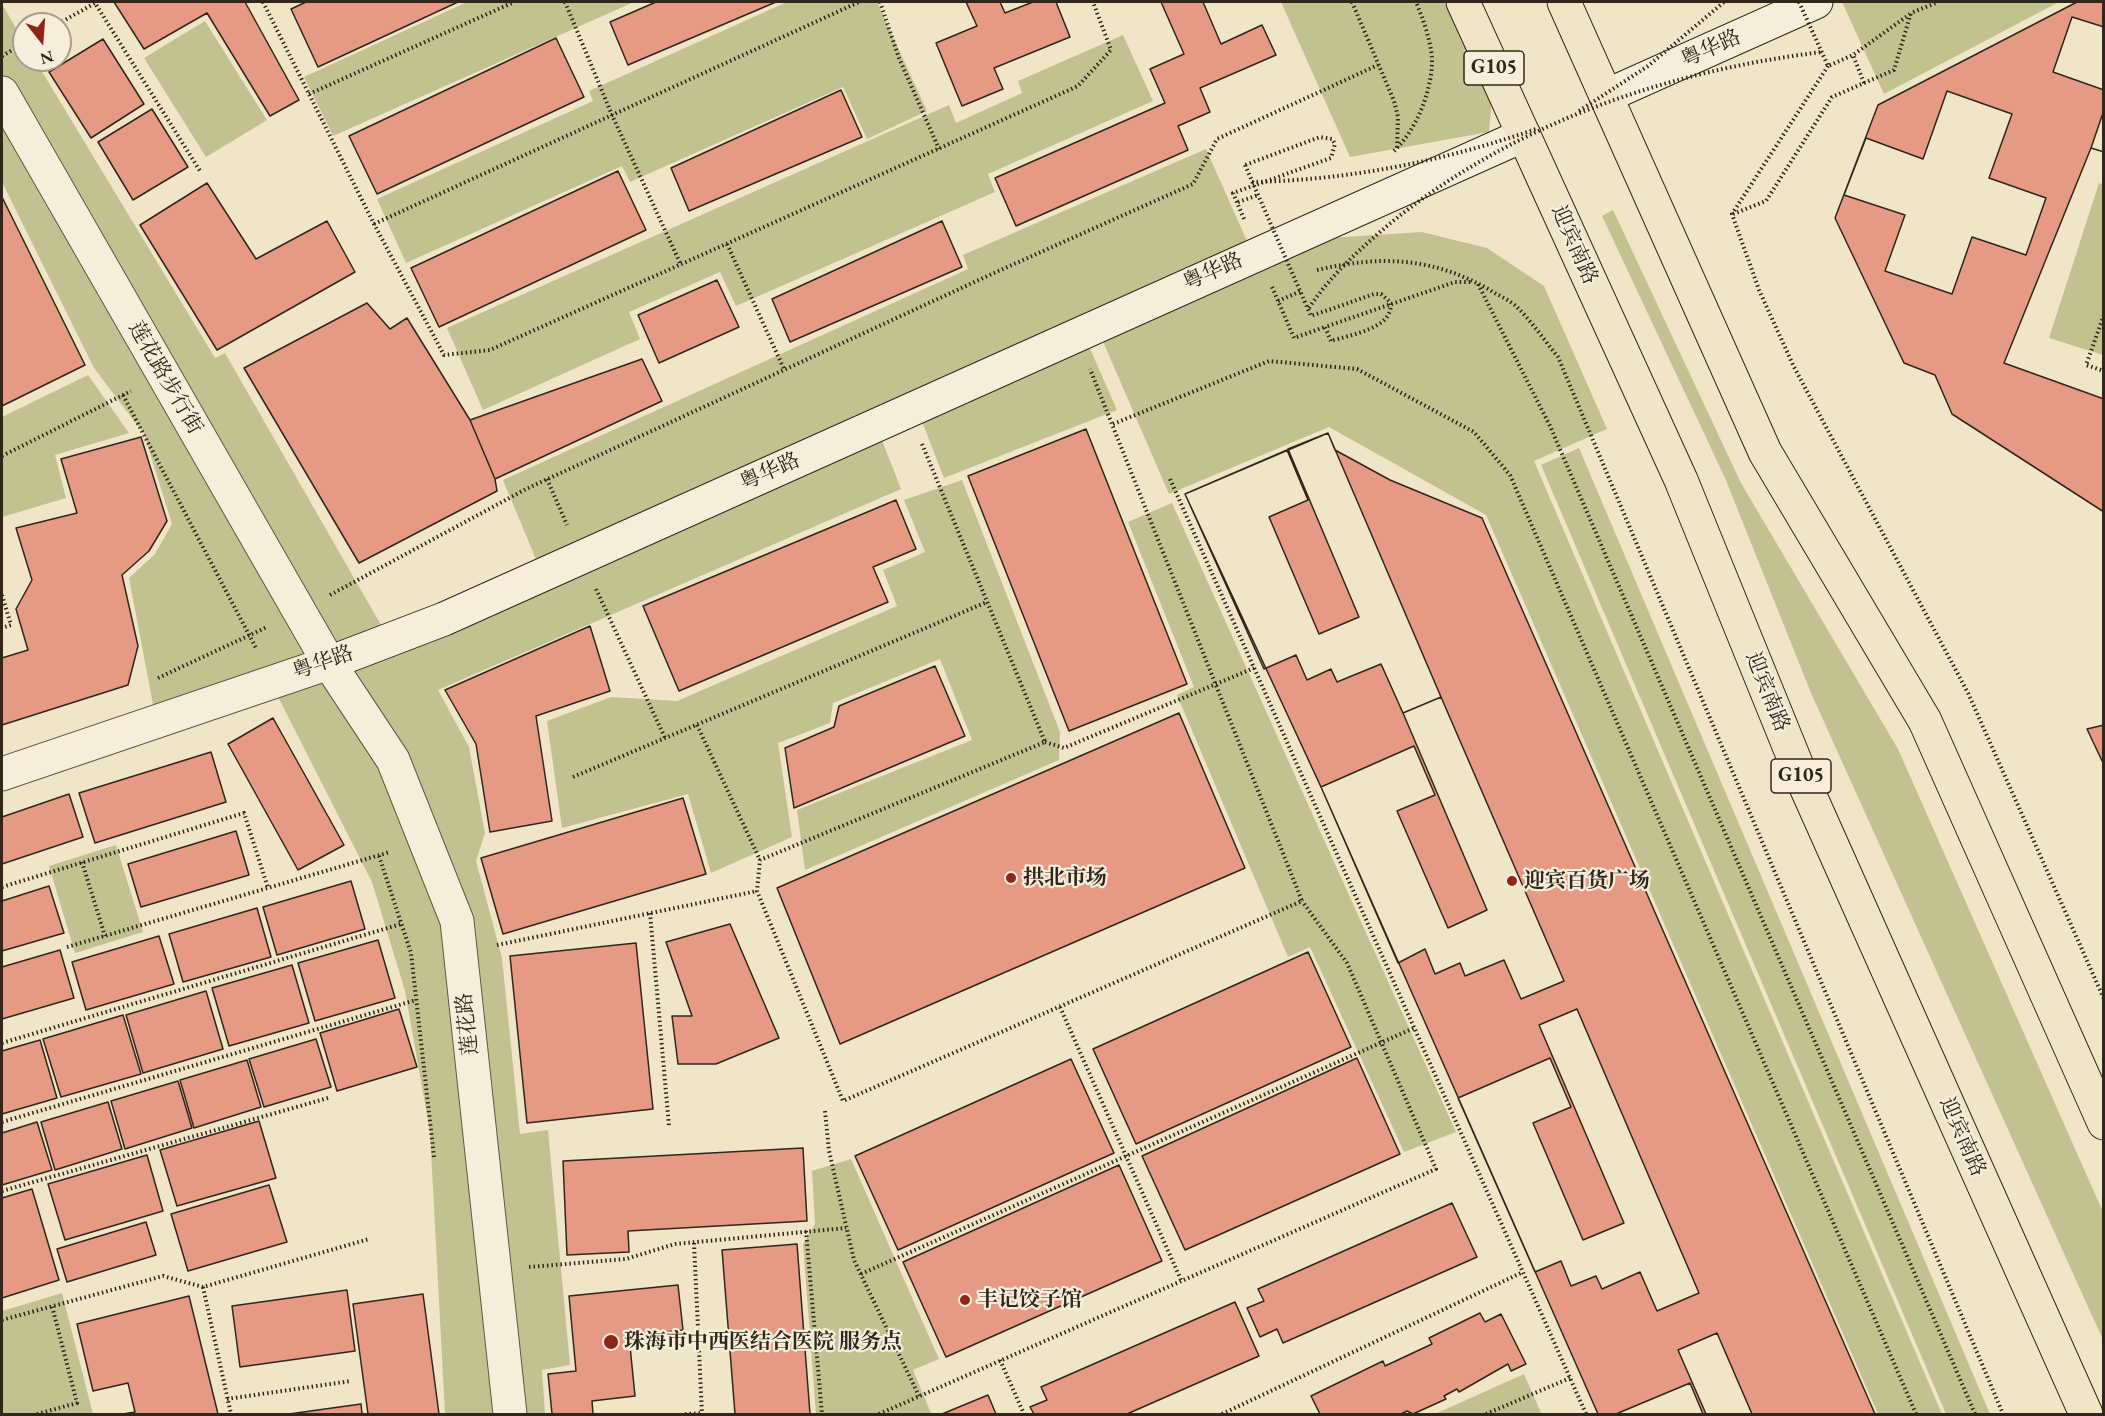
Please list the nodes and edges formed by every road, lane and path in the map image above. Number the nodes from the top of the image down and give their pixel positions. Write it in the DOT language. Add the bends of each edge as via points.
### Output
graph roads {
  1 [pos="262,2"];
  2 [pos="513,2"];
  3 [pos="565,2"];
  4 [pos="859,2"];
  5 [pos="880,2"];
  6 [pos="1093,2"];
  7 [pos="1352,2"];
  8 [pos="1416,2"];
  9 [pos="1463,2"];
  10 [pos="1564,2"];
  11 [pos="1724,2"];
  12 [pos="1799,2"];
  13 [pos="1816,2"];
  14 [pos="1938,2"];
  15 [pos="1911,13"];
  16 [pos="72,16"];
  17 [pos="1822,52"];
  18 [pos="1853,55"];
  19 [pos="1378,65"];
  20 [pos="1828,66"];
  21 [pos="1864,83"];
  22 [pos="2,93"];
  23 [pos="309,94"];
  24 [pos="1606,96"];
  25 [pos="612,115"];
  26 [pos="1561,120"];
  27 [pos="1524,135"];
  28 [pos="1397,148"];
  29 [pos="939,149"];
  30 [pos="1390,154"];
  31 [pos="1372,165"];
  32 [pos="200,171"];
  33 [pos="1252,182"];
  34 [pos="1330,184"];
  35 [pos="1258,195"];
  36 [pos="1238,202"];
  37 [pos="1266,212"];
  38 [pos="1732,214"];
  39 [pos="1245,221"];
  40 [pos="374,224"];
  41 [pos="1234,226"];
  42 [pos="727,244"];
  43 [pos="681,265"];
  44 [pos="1310,272"];
  45 [pos="1301,274"];
  46 [pos="1291,278"];
  47 [pos="1281,281"];
  48 [pos="1478,284"];
  49 [pos="1271,285"];
  50 [pos="1261,289"];
  51 [pos="1301,291"];
  52 [pos="1278,301"];
  53 [pos="1309,308"];
  54 [pos="2103,315"];
  55 [pos="1325,327"];
  56 [pos="1098,362"];
  57 [pos="784,369"];
  58 [pos="2103,371"];
  59 [pos="163,374"];
  60 [pos="123,395"];
  61 [pos="908,410"];
  62 [pos="1113,424"];
  63 [pos="2,456"];
  64 [pos="547,479"];
  65 [pos="1170,479"];
  66 [pos="577,518"];
  67 [pos="566,522"];
  68 [pos="556,527"];
  69 [pos="582,557"];
  70 [pos="608,584"];
  71 [pos="597,589"];
  72 [pos="586,594"];
  73 [pos="2,595"];
  74 [pos="987,602"];
  75 [pos="300,612"];
  76 [pos="2,628"];
  77 [pos="249,635"];
  78 [pos="329,663"];
  79 [pos="1254,668"];
  80 [pos="158,678"];
  81 [pos="274,680"];
  82 [pos="1217,684"];
  83 [pos="697,725"];
  84 [pos="665,738"];
  85 [pos="1045,742"];
  86 [pos="2,774"];
  87 [pos="573,777"];
  88 [pos="425,842"];
  89 [pos="379,856"];
  90 [pos="760,860"];
  91 [pos="82,862"];
  92 [pos="2,887"];
  93 [pos="268,888"];
  94 [pos="757,891"];
  95 [pos="1302,901"];
  96 [pos="650,913"];
  97 [pos="401,924"];
  98 [pos="105,936"];
  99 [pos="67,947"];
  100 [pos="460,952"];
  101 [pos="2103,999"];
  102 [pos="416,1000"];
  103 [pos="1060,1008"];
  104 [pos="1414,1028"];
  105 [pos="1382,1042"];
  106 [pos="2,1043"];
  107 [pos="328,1098"];
  108 [pos="825,1112"];
  109 [pos="2,1122"];
  110 [pos="2103,1123"];
  111 [pos="669,1126"];
  112 [pos="1126,1156"];
  113 [pos="434,1157"];
  114 [pos="2,1191"];
  115 [pos="846,1228"];
  116 [pos="806,1231"];
  117 [pos="369,1239"];
  118 [pos="694,1243"];
  119 [pos="495,1270"];
  120 [pos="1523,1272"];
  121 [pos="861,1275"];
  122 [pos="1181,1280"];
  123 [pos="203,1287"];
  124 [pos="52,1306"];
  125 [pos="2,1320"];
  126 [pos="1000,1360"];
  127 [pos="1570,1378"];
  128 [pos="351,1381"];
  129 [pos="919,1396"];
  130 [pos="227,1399"];
  131 [pos="37,1414"];
  132 [pos="231,1414"];
  133 [pos="510,1414"];
  134 [pos="685,1414"];
  135 [pos="702,1414"];
  136 [pos="822,1414"];
  137 [pos="879,1414"];
  138 [pos="1024,1414"];
  139 [pos="1222,1414"];
  140 [pos="1486,1414"];
  141 [pos="1586,1414"];
  142 [pos="1916,1414"];
  143 [pos="1975,1414"];
  144 [pos="2003,1414"];
  145 [pos="2086,1414"];
  1 -- 23 [label="path"];
  2 -- 23 [label="path"];
  3 -- 25 [label="path"];
  4 -- 25 [label="path"];
  5 -- 29 [label="path" via="899,58"];
  6 -- 29 [label="path" via="1111,50 1078,86"];
  7 -- 19 [label="path"];
  8 -- 28 [label="path" via="1432,63 1416,121"];
  9 -- 27 [label="highway, 迎宾南路 / G105"];
  10 -- 24 [label="highway"];
  11 -- 26 [label="path, bridge" via="1648,66"];
  12 -- 17 [label="path, bridge"];
  13 -- 24 [label="street, 粤华路"];
  14 -- 15 [label="path"];
  15 -- 18 [label="path"];
  15 -- 21 [label="path" via="1894,70"];
  16 -- 32 [label="path" via="95,3"];
  17 -- 20 [label="path, bridge"];
  17 -- 26 [label="path, bridge" via="1715,70"];
  18 -- 20 [label="path, bridge"];
  18 -- 21 [label="path"];
  19 -- 28 [label="path" via="1398,117"];
  19 -- 57 [label="path" via="1217,139 1193,184"];
  20 -- 38 [label="path"];
  21 -- 38 [label="path" via="1832,97 1766,201"];
  22 -- 59 [label="street, 莲花路步行街"];
  23 -- 40 [label="path"];
  24 -- 110 [label="highway" via="1765,452 1925,721"];
  25 -- 40 [label="path"];
  25 -- 43 [label="path"];
  26 -- 33 [label="path, bridge" via="1474,150 1410,165 1344,176"];
  26 -- 53 [label="path, bridge" via="1477,163 1416,203 1338,270"];
  27 -- 61 [label="street, 粤华路"];
  27 -- 145 [label="highway, 迎宾南路 / G105" via="1681,480 1802,778"];
  28 -- 30 [label="path"];
  29 -- 42 [label="path"];
  31 -- 34 [label="path"];
  33 -- 35 [label="path, bridge"];
  33 -- 36 [label="path, bridge" via="1245,165 1320,137 1332,139 1335,150 1331,158 1233,193"];
  35 -- 36 [label="path"];
  35 -- 51 [label="path, bridge"];
  36 -- 39 [label="path"];
  37 -- 39 [label="path"];
  38 -- 101 [label="path" via="1759,290 1794,367 1968,693"];
  39 -- 41 [label="path"];
  40 -- 43 [label="path" via="444,355 490,350"];
  42 -- 43 [label="path"];
  42 -- 57 [label="path"];
  44 -- 48 [label="path" via="1374,261 1408,261 1436,266"];
  45 -- 46 [label="path"];
  47 -- 49 [label="path"];
  48 -- 55 [label="path" via="1455,282"];
  48 -- 143 [label="path" via="1550,426"];
  48 -- 144 [label="path" via="1516,306 1558,357"];
  49 -- 50 [label="path"];
  49 -- 52 [label="path"];
  51 -- 52 [label="path"];
  51 -- 53 [label="path, bridge"];
  52 -- 55 [label="path" via="1294,338"];
  53 -- 55 [label="path, bridge" via="1311,316 1374,294 1381,294 1390,302 1390,314 1382,323 1331,341"];
  54 -- 58 [label="path" via="2086,365"];
  56 -- 62 [label="path" via="1089,366"];
  57 -- 64 [label="path"];
  59 -- 60 [label="path"];
  59 -- 75 [label="street, 莲花路步行街"];
  60 -- 63 [label="path"];
  60 -- 77 [label="path"];
  61 -- 69 [label="street, 粤华路"];
  61 -- 74 [label="path"];
  62 -- 82 [label="path"];
  62 -- 142 [label="path" via="1269,361 1357,369 1474,432 1510,475"];
  64 -- 67 [label="path"];
  64 -- 75 [label="path"];
  65 -- 79 [label="path"];
  66 -- 67 [label="path"];
  67 -- 68 [label="path"];
  67 -- 69 [label="path"];
  69 -- 71 [label="path"];
  69 -- 78 [label="street, 粤华路" via="444,619"];
  70 -- 71 [label="path"];
  71 -- 72 [label="path"];
  71 -- 84 [label="path"];
  73 -- 76 [label="path" via="11,625"];
  74 -- 83 [label="path"];
  74 -- 85 [label="path"];
  75 -- 77 [label="path"];
  75 -- 78 [label="street, 莲花路步行街"];
  77 -- 80 [label="path"];
  77 -- 81 [label="path"];
  78 -- 81 [label="street, 粤华路"];
  78 -- 88 [label="street, 莲花路" via="393,760"];
  79 -- 82 [label="path"];
  79 -- 104 [label="path"];
  81 -- 86 [label="street, 粤华路"];
  82 -- 85 [label="path" via="1064,747"];
  82 -- 95 [label="path"];
  83 -- 84 [label="path"];
  83 -- 90 [label="path"];
  84 -- 87 [label="path"];
  85 -- 90 [label="path"];
  88 -- 89 [label="path"];
  88 -- 100 [label="street, 莲花路" via="457,921"];
  89 -- 93 [label="path"];
  89 -- 97 [label="path"];
  90 -- 94 [label="path"];
  91 -- 92 [label="path"];
  91 -- 93 [label="path" via="244,813"];
  91 -- 98 [label="path"];
  93 -- 98 [label="path"];
  94 -- 96 [label="path"];
  94 -- 103 [label="path" via="843,1101"];
  95 -- 103 [label="path"];
  95 -- 105 [label="path" via="1347,963"];
  96 -- 100 [label="path"];
  96 -- 111 [label="path"];
  97 -- 102 [label="path" via="411,953"];
  97 -- 106 [label="path"];
  98 -- 99 [label="path"];
  100 -- 119 [label="street, 莲花路"];
  102 -- 109 [label="path"];
  102 -- 113 [label="path"];
  103 -- 112 [label="path"];
  104 -- 105 [label="path"];
  104 -- 120 [label="path"];
  105 -- 112 [label="path"];
  105 -- 122 [label="path" via="1436,1169"];
  107 -- 114 [label="path"];
  108 -- 115 [label="path" via="829,1151"];
  112 -- 121 [label="path"];
  112 -- 122 [label="path"];
  115 -- 116 [label="path"];
  115 -- 121 [label="path"];
  116 -- 118 [label="path"];
  116 -- 136 [label="path"];
  117 -- 123 [label="path"];
  118 -- 119 [label="path" via="675,1244 626,1259"];
  118 -- 135 [label="path"];
  119 -- 133 [label="street, 莲花路"];
  120 -- 127 [label="path"];
  120 -- 139 [label="path"];
  121 -- 129 [label="path"];
  122 -- 126 [label="path"];
  123 -- 124 [label="path" via="163,1276"];
  123 -- 130 [label="path"];
  124 -- 125 [label="path"];
  124 -- 131 [label="path" via="77,1403"];
  126 -- 129 [label="path"];
  126 -- 138 [label="path"];
  127 -- 140 [label="path"];
  127 -- 141 [label="path"];
  128 -- 130 [label="path"];
  129 -- 137 [label="path"];
  130 -- 132 [label="path"];
  134 -- 135 [label="path"];
}
